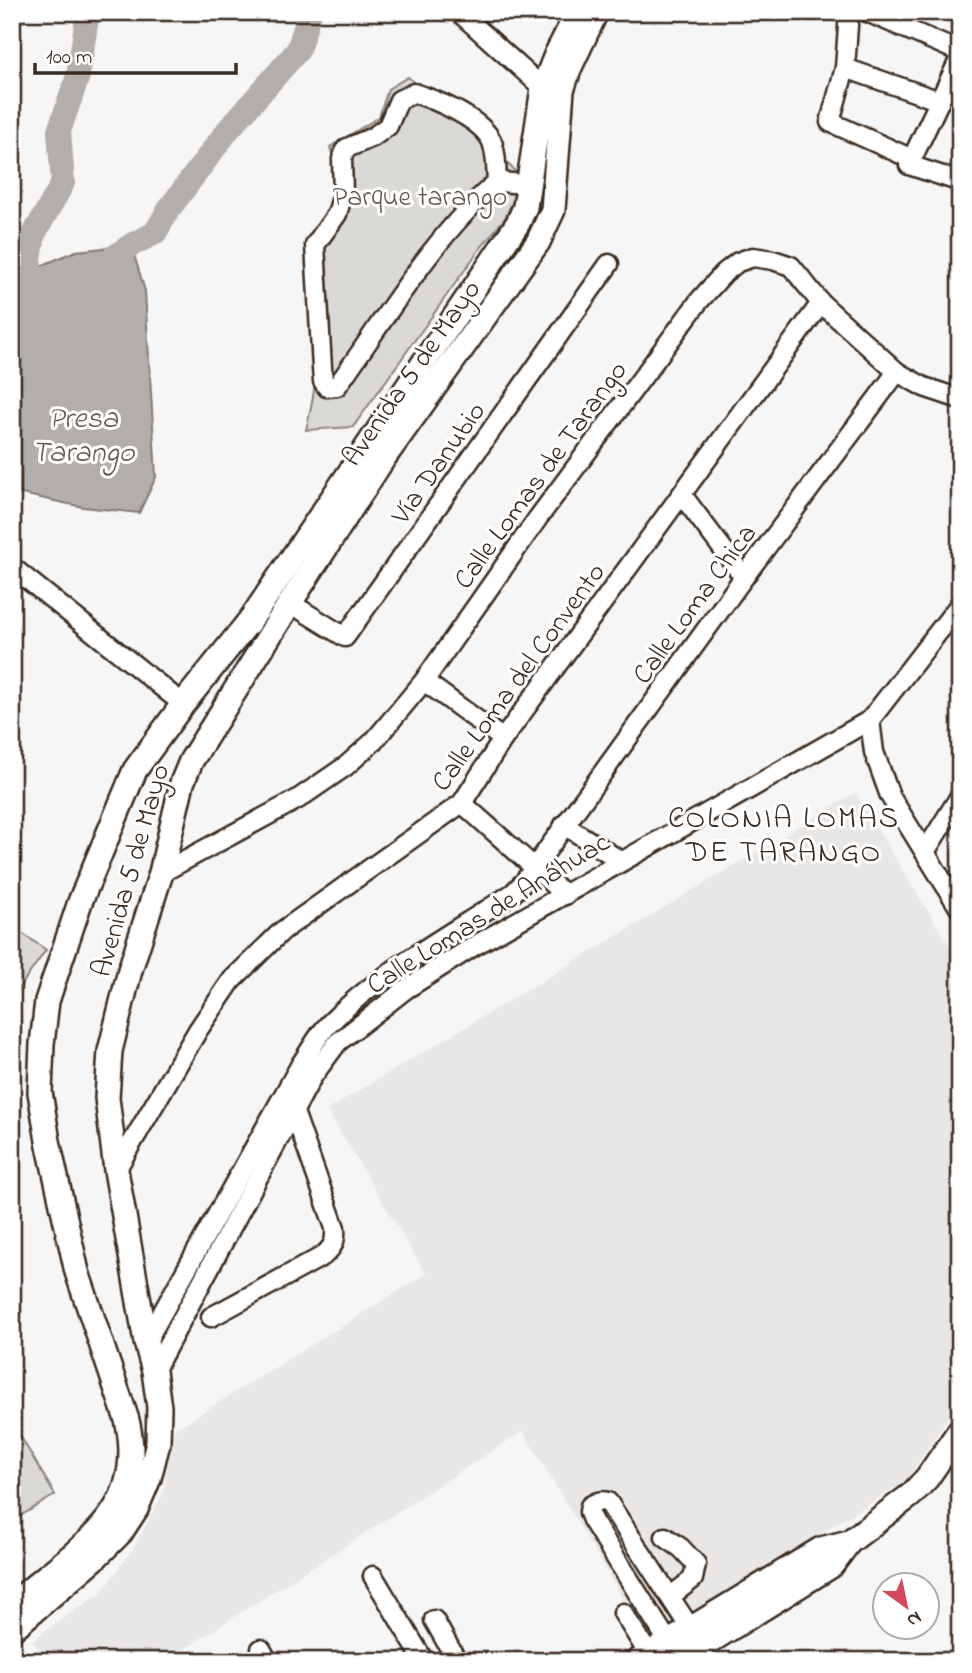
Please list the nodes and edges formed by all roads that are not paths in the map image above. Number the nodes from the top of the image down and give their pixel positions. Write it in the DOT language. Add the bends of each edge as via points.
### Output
graph roads {
  1 [pos="459,12"];
  2 [pos="578,12"];
  3 [pos="596,12"];
  4 [pos="849,12"];
  5 [pos="867,12"];
  6 [pos="960,52"];
  7 [pos="960,58"];
  8 [pos="845,68"];
  9 [pos="543,88"];
  10 [pos="940,101"];
  11 [pos="911,162"];
  12 [pos="498,183"];
  13 [pos="528,184"];
  14 [pos="956,184"];
  15 [pos="609,264"];
  16 [pos="821,303"];
  17 [pos="897,372"];
  18 [pos="960,398"];
  19 [pos="682,495"];
  20 [pos="12,567"];
  21 [pos="744,577"];
  22 [pos="290,603"];
  23 [pos="960,604"];
  24 [pos="424,681"];
  25 [pos="183,704"];
  26 [pos="870,720"];
  27 [pos="503,739"];
  28 [pos="960,796"];
  29 [pos="463,803"];
  30 [pos="564,825"];
  31 [pos="925,852"];
  32 [pos="621,860"];
  33 [pos="534,866"];
  34 [pos="162,873"];
  35 [pos="565,895"];
  36 [pos="960,909"];
  37 [pos="294,1112"];
  38 [pos="116,1170"];
  39 [pos="211,1317"];
  40 [pos="146,1342"];
  41 [pos="154,1371"];
  42 [pos="960,1430"];
  43 [pos="132,1472"];
  44 [pos="665,1537"];
  45 [pos="373,1576"];
  46 [pos="671,1596"];
  47 [pos="12,1606"];
  48 [pos="623,1613"];
  49 [pos="434,1620"];
  50 [pos="12,1629"];
  51 [pos="696,1637"];
  52 [pos="675,1654"];
  53 [pos="646,1659"];
  54 [pos="424,1661"];
  55 [pos="457,1661"];
  1 -- 9 [label="street"];
  2 -- 9 [label="main road, Avenida 5 de Mayo"];
  3 -- 22 [label="main road, Avenida 5 de Mayo" via="562,90 553,210 538,242 383,459"];
  4 -- 8 [label="street"];
  5 -- 6 [label="street"];
  7 -- 10 [label="street"];
  8 -- 10 [label="street"];
  8 -- 11 [label="street" via="830,122"];
  9 -- 13 [label="main road, Avenida 5 de Mayo"];
  10 -- 11 [label="street"];
  11 -- 14 [label="street"];
  12 -- 12 [label="street" via="474,202 417,273 337,386 327,387 321,368 315,245 337,214 343,194 342,156 347,148 381,132 399,100 414,93 438,101 484,132 492,144"];
  12 -- 13 [label="street"];
  13 -- 25 [label="main road, Avenida 5 de Mayo" via="518,223 251,619"];
  15 -- 22 [label="street, Vía Danubio" via="345,637"];
  16 -- 17 [label="street, Calle Lomas de Tarango"];
  16 -- 19 [label="street, Calle Loma del Convento"];
  16 -- 24 [label="street, Calle Lomas de Tarango" via="791,265 752,257 724,273 538,518"];
  17 -- 18 [label="street, Calle Lomas de Tarango" via="924,387"];
  17 -- 21 [label="street, Calle Loma Chica"];
  19 -- 21 [label="street"];
  19 -- 27 [label="street, Calle Loma del Convento"];
  20 -- 25 [label="street"];
  21 -- 30 [label="street, Calle Loma Chica"];
  22 -- 34 [label="main road, Avenida 5 de Mayo" via="191,761"];
  23 -- 26 [label="street, Calle Lomas de Anáhuac"];
  24 -- 27 [label="street"];
  24 -- 34 [label="street, Calle Lomas de Tarango" via="374,741 346,766 298,799"];
  25 -- 43 [label="main road, Avenida 5 de Mayo" via="135,770 120,804 47,1000 42,1044 40,1092 48,1141 77,1272 127,1420"];
  26 -- 31 [label="street" via="874,752 890,796"];
  26 -- 32 [label="street, Calle Lomas de Anáhuac"];
  27 -- 29 [label="street, Calle Loma del Convento"];
  28 -- 31 [label="street"];
  29 -- 33 [label="street"];
  29 -- 38 [label="street, Calle Loma del Convento" via="282,931 232,980"];
  30 -- 32 [label="street"];
  30 -- 33 [label="street, Calle Loma Chica"];
  31 -- 36 [label="street"];
  32 -- 35 [label="street, Calle Lomas de Anáhuac"];
  33 -- 35 [label="street"];
  33 -- 40 [label="street, Calle Lomas de Anáhuac" via="513,893 393,972 326,1026"];
  34 -- 38 [label="main road, Avenida 5 de Mayo" via="110,1051 107,1098"];
  35 -- 37 [label="street, Calle Lomas de Anáhuac" via="474,946 364,1020 338,1042"];
  37 -- 39 [label="street" via="336,1240 323,1256"];
  37 -- 41 [label="street, Calle Lomas de Anáhuac"];
  38 -- 40 [label="main road, Avenida 5 de Mayo"];
  40 -- 41 [label="main road, Avenida 5 de Mayo"];
  40 -- 43 [label="main road" via="147,1425 144,1446"];
  41 -- 50 [label="main road, Avenida 5 de Mayo" via="158,1443 136,1509 94,1559"];
  42 -- 51 [label="main road" via="911,1495 849,1542 821,1549"];
  43 -- 47 [label="main road, Avenida 5 de Mayo" via="104,1525"];
  44 -- 46 [label="street" via="696,1564 693,1579"];
  45 -- 54 [label="street"];
  46 -- 51 [label="street"];
  46 -- 52 [label="street" via="608,1502 590,1506 592,1520"];
  48 -- 53 [label="street"];
  49 -- 55 [label="street"];
  51 -- 52 [label="main road"];
  52 -- 53 [label="main road"];
}
